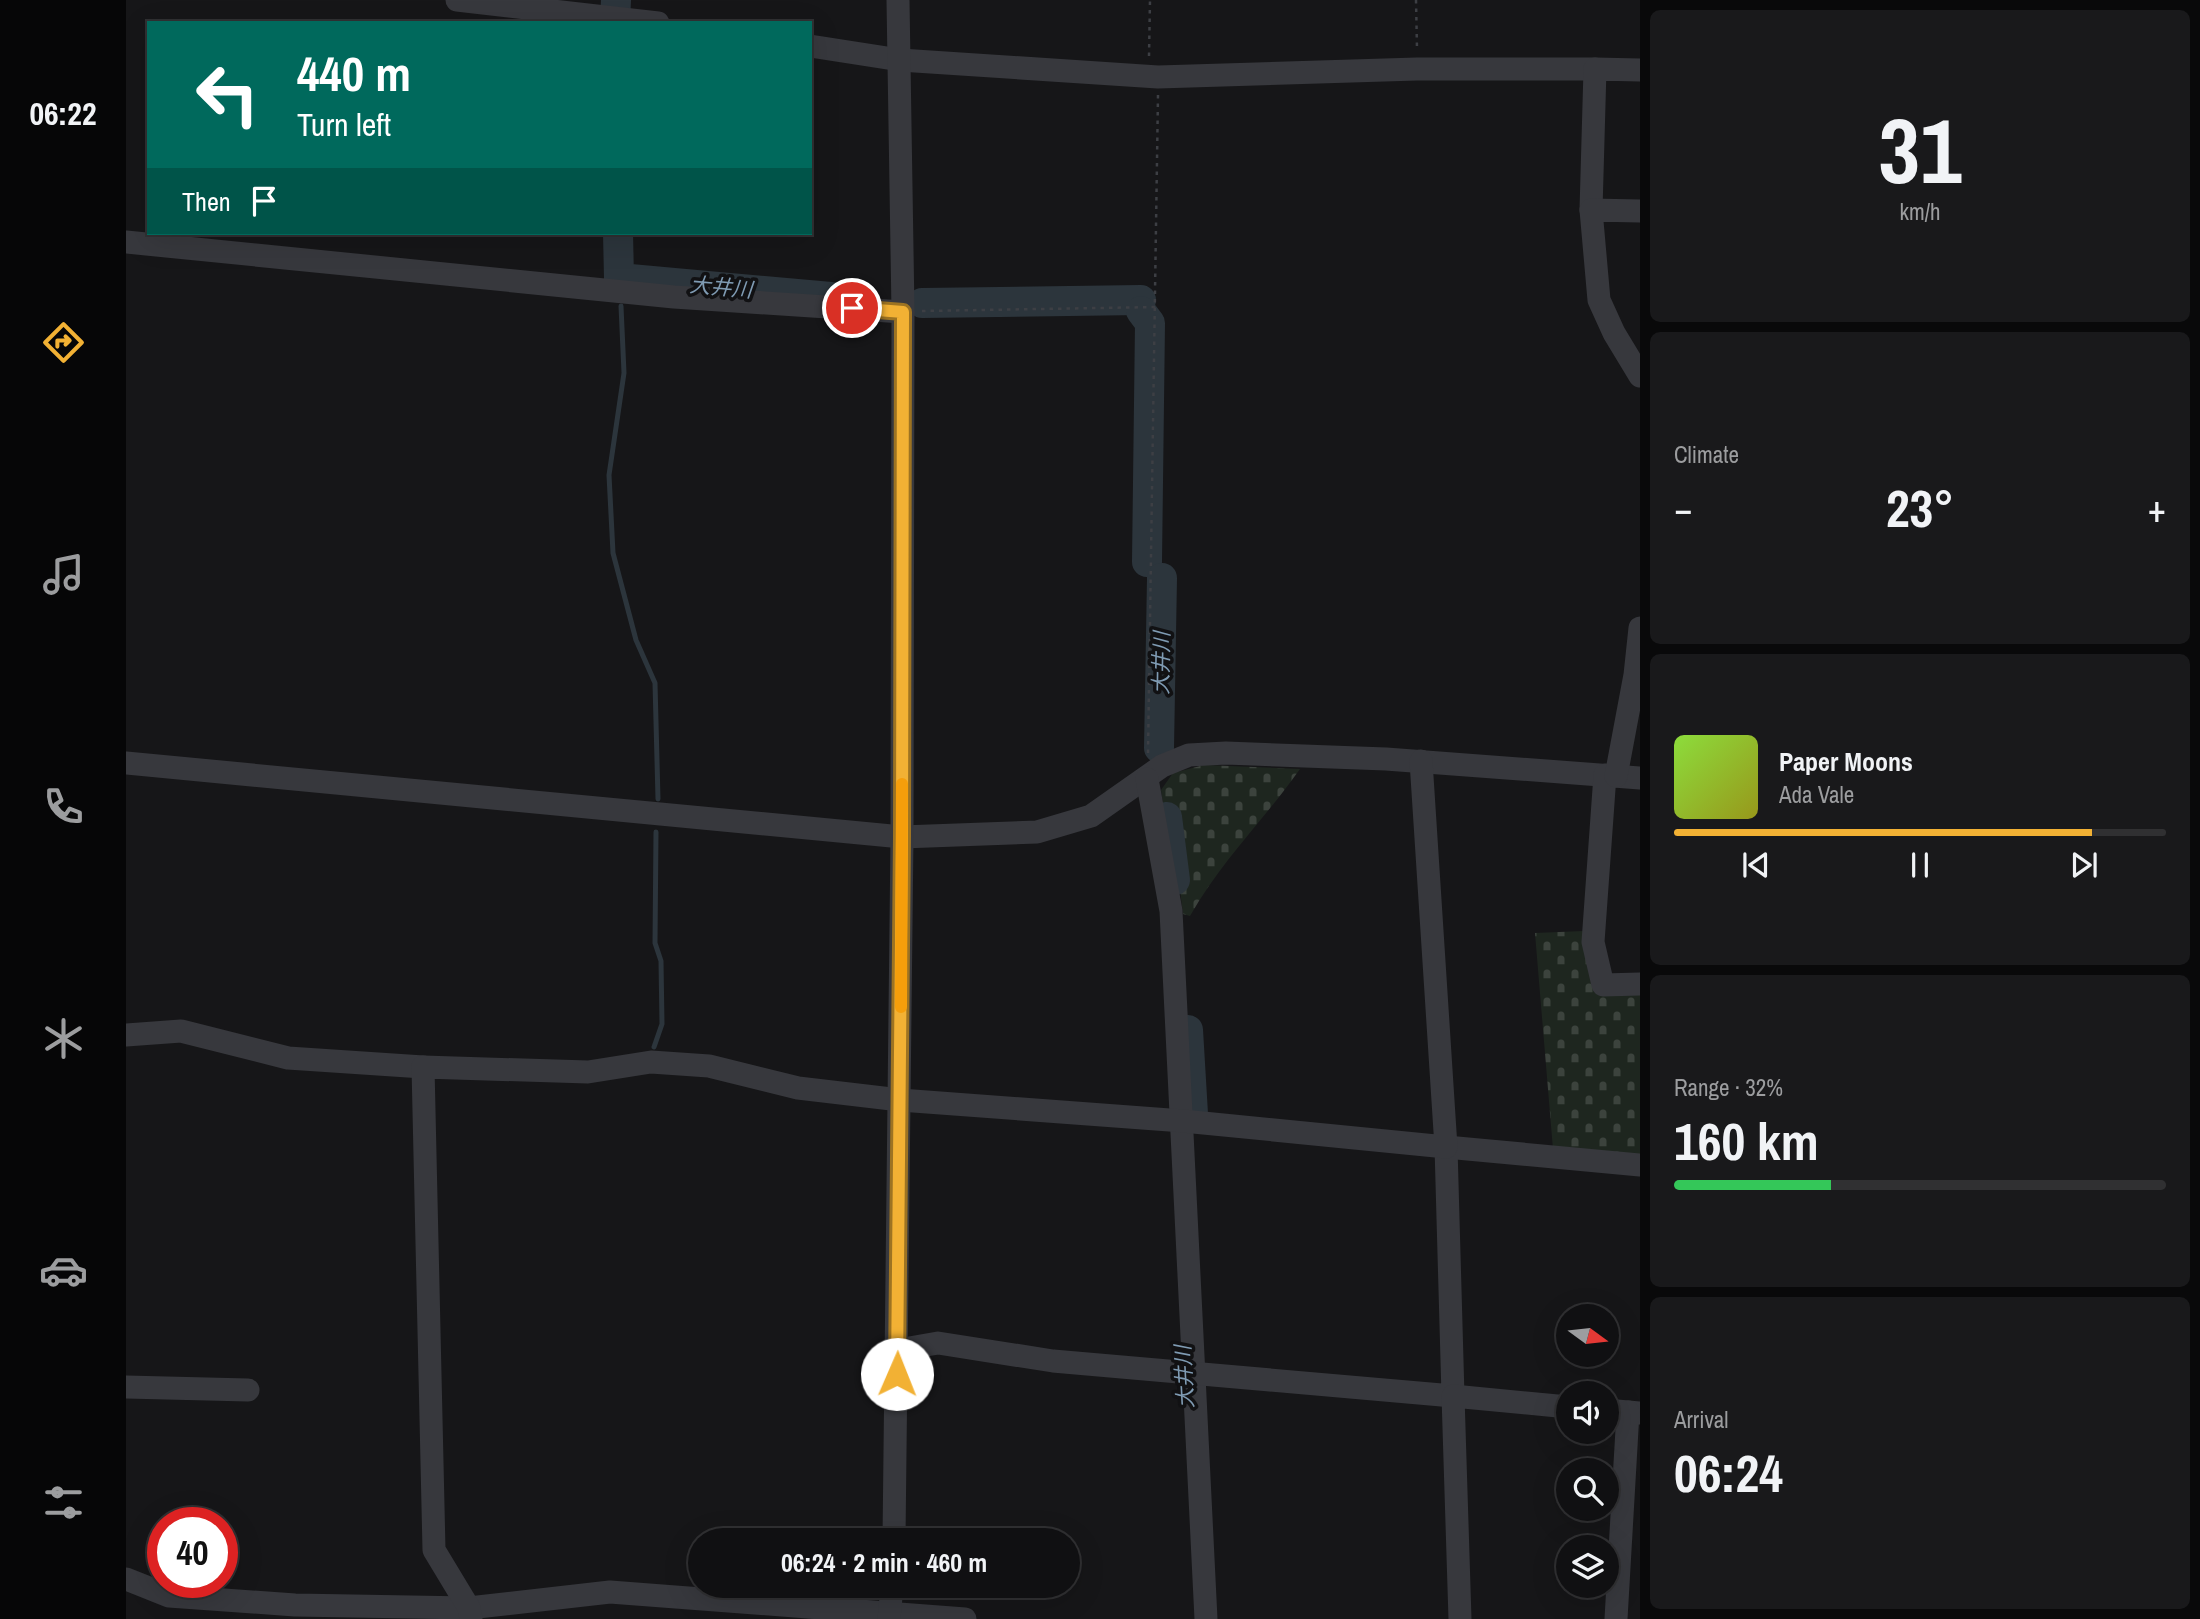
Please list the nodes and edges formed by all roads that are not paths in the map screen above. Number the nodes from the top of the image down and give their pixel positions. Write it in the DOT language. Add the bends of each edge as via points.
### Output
graph roads {
  1 [pos="457,0"];
  2 [pos="898,0"];
  3 [pos="645,21"];
  4 [pos="812,46"];
  5 [pos="900,60"];
  6 [pos="1595,69"];
  7 [pos="1640,69"];
  8 [pos="1591,210"];
  9 [pos="1640,211"];
  10 [pos="126,242"];
  11 [pos="903,312"];
  12 [pos="1640,376"];
  13 [pos="1640,628"];
  14 [pos="1421,761"];
  15 [pos="126,763"];
  16 [pos="1611,776"];
  17 [pos="1640,778"];
  18 [pos="1147,779"];
  19 [pos="902,837"];
  20 [pos="1640,984"];
  21 [pos="126,1035"];
  22 [pos="423,1067"];
  23 [pos="900,1100"];
  24 [pos="1183,1121"];
  25 [pos="1447,1147"];
  26 [pos="1640,1165"];
  27 [pos="898,1350"];
  28 [pos="1195,1374"];
  29 [pos="126,1387"];
  30 [pos="248,1390"];
  31 [pos="1453,1396"];
  32 [pos="1556,1406"];
  33 [pos="1625,1412"];
  34 [pos="894,1528"];
  35 [pos="126,1579"];
  36 [pos="891,1598"];
  37 [pos="170,1607"];
  38 [pos="354,1612"];
  39 [pos="470,1613"];
  40 [pos="890,1616"];
  41 [pos="965,1619"];
  42 [pos="1206,1619"];
  43 [pos="1460,1619"];
  44 [pos="1616,1619"];
  1 -- 3 [label="street"];
  2 -- 5 [label="street"];
  4 -- 5 [label="street"];
  5 -- 6 [label="street" via="1153,76"];
  5 -- 11 [label="street"];
  6 -- 7 [label="street"];
  6 -- 8 [label="street"];
  8 -- 9 [label="street"];
  8 -- 12 [label="street" via="1599,300"];
  10 -- 11 [label="street" via="674,297"];
  11 -- 19 [label="street"];
  13 -- 16 [label="street" via="1635,675"];
  14 -- 16 [label="street"];
  14 -- 18 [label="street" via="1189,755 1162,766"];
  14 -- 25 [label="street"];
  15 -- 19 [label="street"];
  16 -- 17 [label="street"];
  16 -- 20 [label="street" via="1592,942 1603,985"];
  18 -- 19 [label="street" via="1091,816 1037,832"];
  18 -- 24 [label="street" via="1171,911"];
  19 -- 23 [label="street"];
  21 -- 22 [label="street" via="181,1031 288,1058"];
  22 -- 23 [label="street" via="589,1072 651,1062 709,1066 798,1088"];
  22 -- 39 [label="street" via="434,1550"];
  23 -- 24 [label="street"];
  23 -- 27 [label="street"];
  24 -- 25 [label="street"];
  24 -- 28 [label="street"];
  25 -- 26 [label="street"];
  25 -- 31 [label="street"];
  27 -- 28 [label="street" via="939,1343 1053,1362"];
  27 -- 34 [label="street"];
  28 -- 31 [label="street"];
  28 -- 42 [label="street"];
  29 -- 30 [label="street"];
  31 -- 32 [label="street"];
  31 -- 43 [label="street"];
  33 -- 44 [label="street"];
  35 -- 37 [label="street"];
  36 -- 40 [label="street"];
  37 -- 38 [label="street"];
  38 -- 39 [label="street"];
  39 -- 40 [label="street" via="610,1592"];
  40 -- 41 [label="street"];
}
